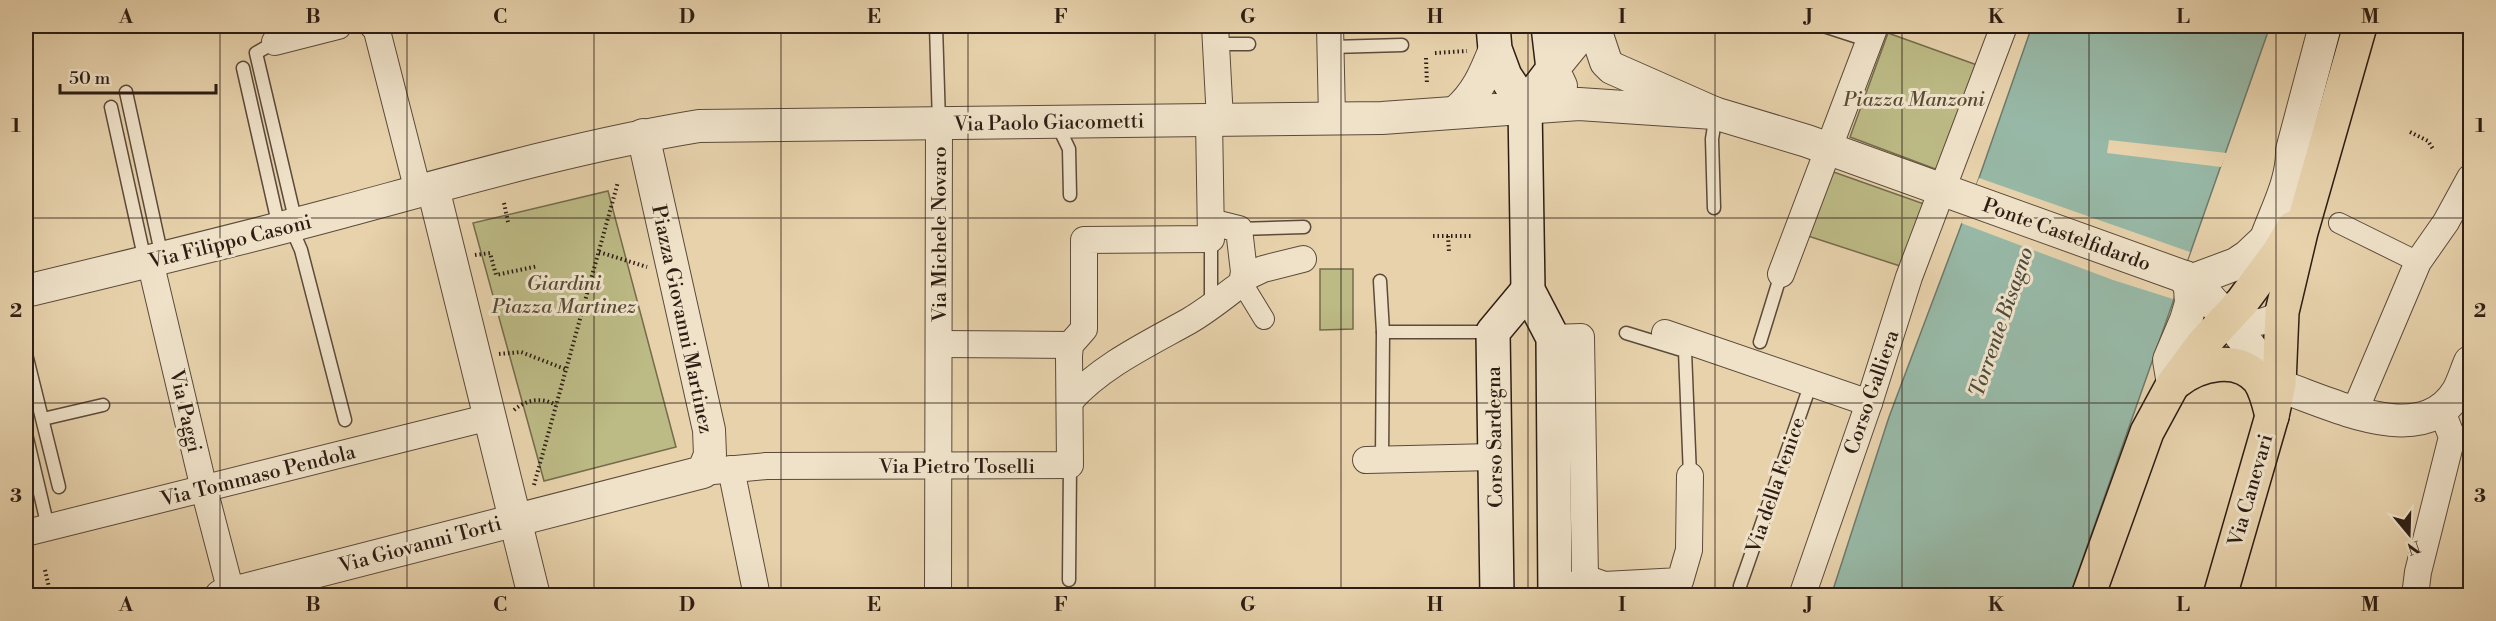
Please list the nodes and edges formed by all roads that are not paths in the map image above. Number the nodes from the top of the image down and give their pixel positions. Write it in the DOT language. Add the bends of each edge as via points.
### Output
graph roads {
  1 [pos="338,26"];
  2 [pos="373,26"];
  3 [pos="936,26"];
  4 [pos="1548,26"];
  5 [pos="1588,26"];
  6 [pos="1594,26"];
  7 [pos="1824,26"];
  8 [pos="2004,26"];
  9 [pos="2325,26"];
  10 [pos="2360,26"];
  11 [pos="1872,33"];
  12 [pos="1216,34"];
  13 [pos="1331,36"];
  14 [pos="275,42"];
  15 [pos="1485,42"];
  16 [pos="1249,44"];
  17 [pos="1402,45"];
  18 [pos="243,68"];
  19 [pos="1553,69"];
  20 [pos="126,92"];
  21 [pos="1579,104"];
  22 [pos="1525,106"];
  23 [pos="111,107"];
  24 [pos="1456,112"];
  25 [pos="1715,113"];
  26 [pos="1332,118"];
  27 [pos="1215,120"];
  28 [pos="1056,121"];
  29 [pos="939,124"];
  30 [pos="643,135"];
  31 [pos="1829,150"];
  32 [pos="2293,161"];
  33 [pos="2470,178"];
  34 [pos="426,189"];
  35 [pos="1954,194"];
  36 [pos="1070,195"];
  37 [pos="2310,198"];
  38 [pos="1714,208"];
  39 [pos="2339,223"];
  40 [pos="289,226"];
  41 [pos="1304,227"];
  42 [pos="1239,229"];
  43 [pos="1211,230"];
  44 [pos="2257,246"];
  45 [pos="1304,259"];
  46 [pos="153,261"];
  47 [pos="2418,262"];
  48 [pos="1781,274"];
  49 [pos="2189,279"];
  50 [pos="1243,280"];
  51 [pos="1380,281"];
  52 [pos="1528,290"];
  53 [pos="26,291"];
  54 [pos="1211,295"];
  55 [pos="2282,312"];
  56 [pos="2227,318"];
  57 [pos="1264,319"];
  58 [pos="1383,332"];
  59 [pos="1493,332"];
  60 [pos="1626,333"];
  61 [pos="1665,333"];
  62 [pos="1077,337"];
  63 [pos="1552,338"];
  64 [pos="1760,342"];
  65 [pos="939,344"];
  66 [pos="26,354"];
  67 [pos="2470,362"];
  68 [pos="2269,382"];
  69 [pos="1811,383"];
  70 [pos="2173,384"];
  71 [pos="1070,401"];
  72 [pos="1869,403"];
  73 [pos="104,405"];
  74 [pos="2441,409"];
  75 [pos="2354,413"];
  76 [pos="500,415"];
  77 [pos="43,419"];
  78 [pos="345,420"];
  79 [pos="26,434"];
  80 [pos="1493,457"];
  81 [pos="1374,460"];
  82 [pos="1070,465"];
  83 [pos="939,467"];
  84 [pos="717,471"];
  85 [pos="1690,476"];
  86 [pos="59,487"];
  87 [pos="204,489"];
  88 [pos="515,519"];
  89 [pos="37,530"];
  90 [pos="1585,578"];
  91 [pos="1069,580"];
  92 [pos="1740,586"];
  93 [pos="228,595"];
  94 [pos="534,596"];
  95 [pos="757,596"];
  96 [pos="938,596"];
  97 [pos="1497,596"];
  98 [pos="1555,596"];
  99 [pos="1561,596"];
  100 [pos="1802,596"];
  101 [pos="2088,596"];
  102 [pos="2220,596"];
  103 [pos="2415,596"];
  1 -- 14 [label="street"];
  2 -- 34 [label="street"];
  3 -- 29 [label="lane"];
  4 -- 19 [label="main road"];
  5 -- 19 [label="street"];
  6 -- 25 [label="street" via="1602,53 1612,68"];
  7 -- 11 [label="lane"];
  8 -- 35 [label="street, Corso Galliera"];
  9 -- 32 [label="street" via="2292,150"];
  10 -- 37 [label="main road"];
  11 -- 31 [label="street"];
  12 -- 16 [label="lane"];
  12 -- 27 [label="street"];
  13 -- 17 [label="lane"];
  13 -- 26 [label="street"];
  14 -- 40 [label="lane" via="256,53"];
  15 -- 22 [label="main road"];
  15 -- 24 [label="street" via="1482,82"];
  18 -- 40 [label="lane"];
  19 -- 21 [label="street" via="1563,90"];
  19 -- 22 [label="main road"];
  20 -- 46 [label="lane"];
  21 -- 22 [label="street, Via Paolo Giacometti"];
  21 -- 25 [label="street, Via Paolo Giacometti"];
  22 -- 24 [label="street, Via Paolo Giacometti"];
  22 -- 52 [label="main road"];
  23 -- 46 [label="lane"];
  24 -- 26 [label="street, Via Paolo Giacometti"];
  25 -- 31 [label="street"];
  25 -- 38 [label="lane"];
  26 -- 27 [label="street, Via Paolo Giacometti"];
  27 -- 28 [label="street, Via Paolo Giacometti"];
  27 -- 43 [label="street"];
  28 -- 29 [label="street, Via Paolo Giacometti"];
  28 -- 36 [label="lane" via="1069,149"];
  29 -- 30 [label="street, Via Paolo Giacometti" via="699,126"];
  29 -- 65 [label="street, Via Michele Novaro"];
  30 -- 34 [label="street"];
  30 -- 84 [label="street, Piazza Giovanni Martinez" via="709,430 710,454"];
  31 -- 35 [label="street"];
  31 -- 48 [label="street"];
  32 -- 37 [label="street"];
  32 -- 44 [label="street"];
  33 -- 47 [label="street"];
  34 -- 40 [label="street, Via Filippo Casoni"];
  34 -- 76 [label="street"];
  35 -- 49 [label="street, Ponte Castelfidardo"];
  35 -- 72 [label="street, Corso Galliera" via="1909,277"];
  37 -- 44 [label="street"];
  37 -- 55 [label="main road"];
  37 -- 56 [label="main road" via="2279,252"];
  39 -- 47 [label="street"];
  40 -- 46 [label="street, Via Filippo Casoni"];
  40 -- 78 [label="lane" via="301,250"];
  41 -- 42 [label="lane"];
  42 -- 43 [label="street"];
  42 -- 50 [label="street"];
  43 -- 54 [label="lane"];
  43 -- 62 [label="street" via="1084,240"];
  44 -- 49 [label="street" via="2223,270"];
  45 -- 50 [label="street" via="1263,269"];
  46 -- 53 [label="street, Via Filippo Casoni"];
  46 -- 87 [label="street, Via Paggi"];
  47 -- 75 [label="street"];
  48 -- 64 [label="lane"];
  49 -- 56 [label="street"];
  49 -- 70 [label="street" via="2191,303 2187,320 2169,360"];
  50 -- 57 [label="street"];
  50 -- 71 [label="street" via="1202,312 1084,385"];
  51 -- 58 [label="lane"];
  52 -- 59 [label="main road"];
  52 -- 63 [label="main road"];
  55 -- 56 [label="street" via="2270,321 2253,324"];
  55 -- 68 [label="main road"];
  56 -- 68 [label="street"];
  56 -- 70 [label="main road"];
  58 -- 59 [label="lane"];
  58 -- 81 [label="lane"];
  59 -- 80 [label="main road, Corso Sardegna"];
  60 -- 85 [label="lane" via="1685,351"];
  61 -- 69 [label="street"];
  62 -- 65 [label="street, Via Michele Novaro"];
  62 -- 71 [label="street"];
  63 -- 90 [label="street" via="1581,337"];
  63 -- 98 [label="main road"];
  65 -- 83 [label="street, Via Michele Novaro"];
  66 -- 77 [label="lane"];
  67 -- 74 [label="street" via="2457,392"];
  68 -- 70 [label="main road" via="2239,368 2214,363"];
  68 -- 75 [label="street"];
  68 -- 102 [label="main road, Via Canevari" via="2272,416"];
  69 -- 72 [label="street"];
  69 -- 92 [label="lane, Via della Fenice"];
  70 -- 101 [label="main road" via="2147,432"];
  71 -- 82 [label="street"];
  72 -- 100 [label="street, Corso Galliera"];
  73 -- 77 [label="lane"];
  74 -- 75 [label="street" via="2417,418 2387,420"];
  74 -- 103 [label="street" via="2452,437"];
  76 -- 87 [label="street, Via Tommaso Pendola"];
  76 -- 88 [label="street"];
  77 -- 86 [label="lane"];
  79 -- 89 [label="lane"];
  80 -- 81 [label="street"];
  80 -- 97 [label="main road, Corso Sardegna"];
  82 -- 83 [label="street, Via Pietro Toselli"];
  82 -- 91 [label="lane"];
  83 -- 84 [label="street, Via Pietro Toselli" via="766,466"];
  83 -- 96 [label="street, Via Michele Novaro"];
  84 -- 88 [label="street"];
  84 -- 95 [label="street"];
  85 -- 90 [label="street" via="1689,550 1680,581 1604,585"];
  87 -- 89 [label="street, Via Tommaso Pendola"];
  87 -- 93 [label="street, Via Paggi"];
  88 -- 93 [label="street, Via Giovanni Torti"];
  88 -- 94 [label="street"];
  90 -- 99 [label="street"];
}
